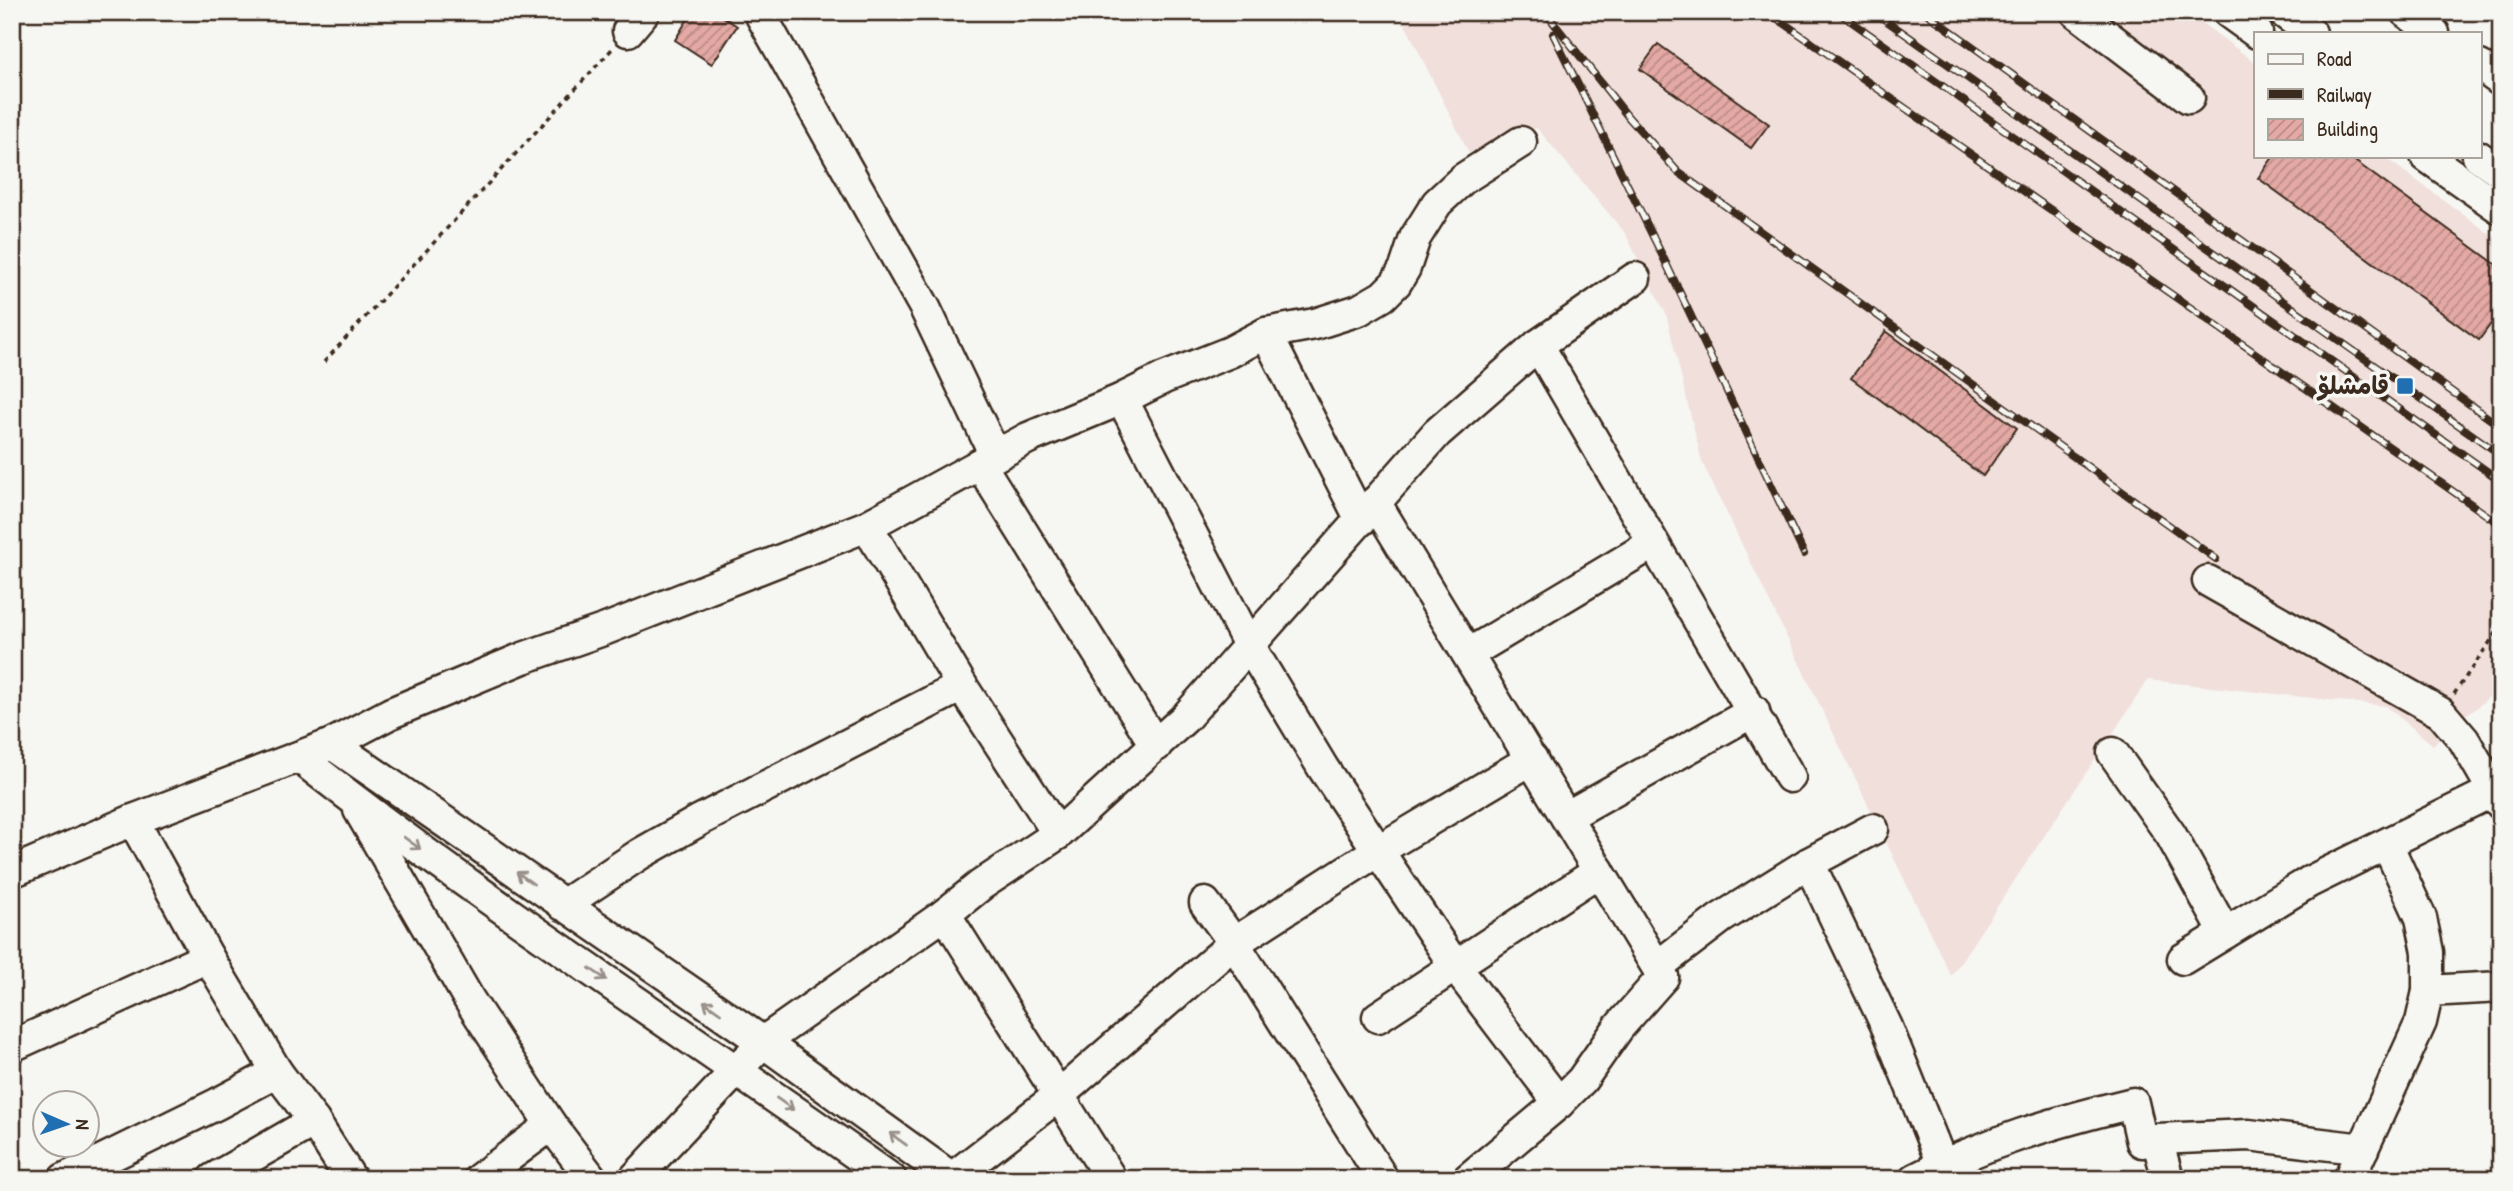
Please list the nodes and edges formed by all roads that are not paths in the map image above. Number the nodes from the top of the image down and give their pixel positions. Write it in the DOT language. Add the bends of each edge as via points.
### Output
graph roads {
  1 [pos="759,12"];
  2 [pos="2228,12"];
  3 [pos="2283,12"];
  4 [pos="2406,12"];
  5 [pos="2081,14"];
  6 [pos="2256,32"];
  7 [pos="2310,32"];
  8 [pos="2433,32"];
  9 [pos="2482,67"];
  10 [pos="2501,81"];
  11 [pos="2189,98"];
  12 [pos="1521,142"];
  13 [pos="2430,158"];
  14 [pos="2481,158"];
  15 [pos="2501,173"];
  16 [pos="2501,209"];
  17 [pos="1635,278"];
  18 [pos="1266,333"];
  19 [pos="1538,345"];
  20 [pos="1122,399"];
  21 [pos="988,459"];
  22 [pos="1368,511"];
  23 [pos="867,526"];
  24 [pos="1652,544"];
  25 [pos="2208,581"];
  26 [pos="1249,645"];
  27 [pos="1468,654"];
  28 [pos="962,685"];
  29 [pos="1754,711"];
  30 [pos="332,744"];
  31 [pos="1156,746"];
  32 [pos="2113,753"];
  33 [pos="299,757"];
  34 [pos="1532,759"];
  35 [pos="1790,777"];
  36 [pos="2497,798"];
  37 [pos="354,800"];
  38 [pos="1566,817"];
  39 [pos="133,820"];
  40 [pos="1873,829"];
  41 [pos="1058,834"];
  42 [pos="2387,844"];
  43 [pos="1379,850"];
  44 [pos="1809,863"];
  45 [pos="1599,871"];
  46 [pos="12,872"];
  47 [pos="1205,903"];
  48 [pos="563,905"];
  49 [pos="945,914"];
  50 [pos="2225,933"];
  51 [pos="1234,943"];
  52 [pos="208,957"];
  53 [pos="2183,959"];
  54 [pos="1455,966"];
  55 [pos="1663,977"];
  56 [pos="2501,987"];
  57 [pos="2428,991"];
  58 [pos="1378,1017"];
  59 [pos="763,1042"];
  60 [pos="12,1046"];
  61 [pos="737,1069"];
  62 [pos="277,1072"];
  63 [pos="1058,1096"];
  64 [pos="1559,1103"];
  65 [pos="314,1121"];
  66 [pos="551,1125"];
  67 [pos="2157,1139"];
  68 [pos="2363,1149"];
  69 [pos="1944,1172"];
  70 [pos="64,1179"];
  71 [pos="213,1179"];
  72 [pos="351,1179"];
  73 [pos="479,1179"];
  74 [pos="592,1179"];
  75 [pos="634,1179"];
  76 [pos="891,1179"];
  77 [pos="953,1179"];
  78 [pos="1111,1179"];
  79 [pos="1382,1179"];
  80 [pos="1468,1179"];
  81 [pos="1915,1179"];
  82 [pos="2168,1179"];
  83 [pos="2349,1179"];
  1 -- 21 [label="street" via="925,308"];
  2 -- 6 [label="street"];
  3 -- 7 [label="street"];
  4 -- 8 [label="street"];
  5 -- 11 [label="street"];
  9 -- 10 [label="street"];
  12 -- 18 [label="street" via="1463,179 1437,203 1415,238 1396,283 1382,296 1359,310"];
  13 -- 16 [label="street"];
  14 -- 15 [label="street"];
  17 -- 19 [label="street"];
  18 -- 20 [label="street"];
  18 -- 22 [label="street"];
  19 -- 22 [label="street" via="1437,433"];
  19 -- 24 [label="street"];
  20 -- 21 [label="street"];
  20 -- 26 [label="street"];
  21 -- 23 [label="street"];
  21 -- 31 [label="street"];
  22 -- 26 [label="street"];
  22 -- 27 [label="street"];
  23 -- 28 [label="street"];
  23 -- 30 [label="street" via="523,658 391,713"];
  24 -- 27 [label="street"];
  24 -- 29 [label="street"];
  25 -- 36 [label="street" via="2441,713 2464,740"];
  26 -- 31 [label="street"];
  26 -- 43 [label="street"];
  27 -- 34 [label="street"];
  28 -- 41 [label="street"];
  28 -- 48 [label="street" via="701,820"];
  29 -- 35 [label="street"];
  29 -- 38 [label="street"];
  30 -- 33 [label="street"];
  48 -- 30 [label="street, one-way"];
  31 -- 41 [label="street"];
  32 -- 50 [label="street" via="2171,835"];
  33 -- 37 [label="street"];
  33 -- 39 [label="street"];
  34 -- 38 [label="street"];
  34 -- 43 [label="street"];
  36 -- 42 [label="street"];
  37 -- 61 [label="street, one-way"];
  37 -- 66 [label="street" via="470,1002"];
  38 -- 45 [label="street"];
  39 -- 46 [label="street"];
  39 -- 52 [label="street"];
  40 -- 44 [label="street"];
  41 -- 49 [label="street"];
  42 -- 50 [label="street" via="2309,882"];
  42 -- 57 [label="street" via="2421,918 2428,952"];
  43 -- 51 [label="street"];
  43 -- 54 [label="street"];
  44 -- 55 [label="street" via="1721,918 1658,966"];
  44 -- 69 [label="street" via="1886,1027"];
  45 -- 54 [label="street"];
  45 -- 55 [label="street"];
  47 -- 51 [label="street"];
  59 -- 48 [label="street, one-way"];
  49 -- 59 [label="street"];
  49 -- 63 [label="street"];
  50 -- 53 [label="street"];
  51 -- 63 [label="street"];
  51 -- 79 [label="street"];
  52 -- 60 [label="street"];
  52 -- 62 [label="street"];
  54 -- 58 [label="street"];
  54 -- 64 [label="street"];
  55 -- 64 [label="street"];
  56 -- 57 [label="street"];
  57 -- 68 [label="street" via="2421,1022"];
  59 -- 61 [label="street"];
  77 -- 59 [label="street, one-way"];
  61 -- 75 [label="street"];
  61 -- 76 [label="street, one-way"];
  62 -- 65 [label="street"];
  62 -- 70 [label="street"];
  63 -- 77 [label="street"];
  63 -- 78 [label="street"];
  64 -- 80 [label="street"];
  65 -- 71 [label="street"];
  65 -- 72 [label="street"];
  66 -- 73 [label="street"];
  66 -- 74 [label="street"];
  67 -- 68 [label="street" via="2249,1135"];
  67 -- 69 [label="street" via="2142,1142 2133,1103 2052,1123"];
  67 -- 82 [label="street"];
  68 -- 83 [label="street"];
  69 -- 81 [label="street"];
}
